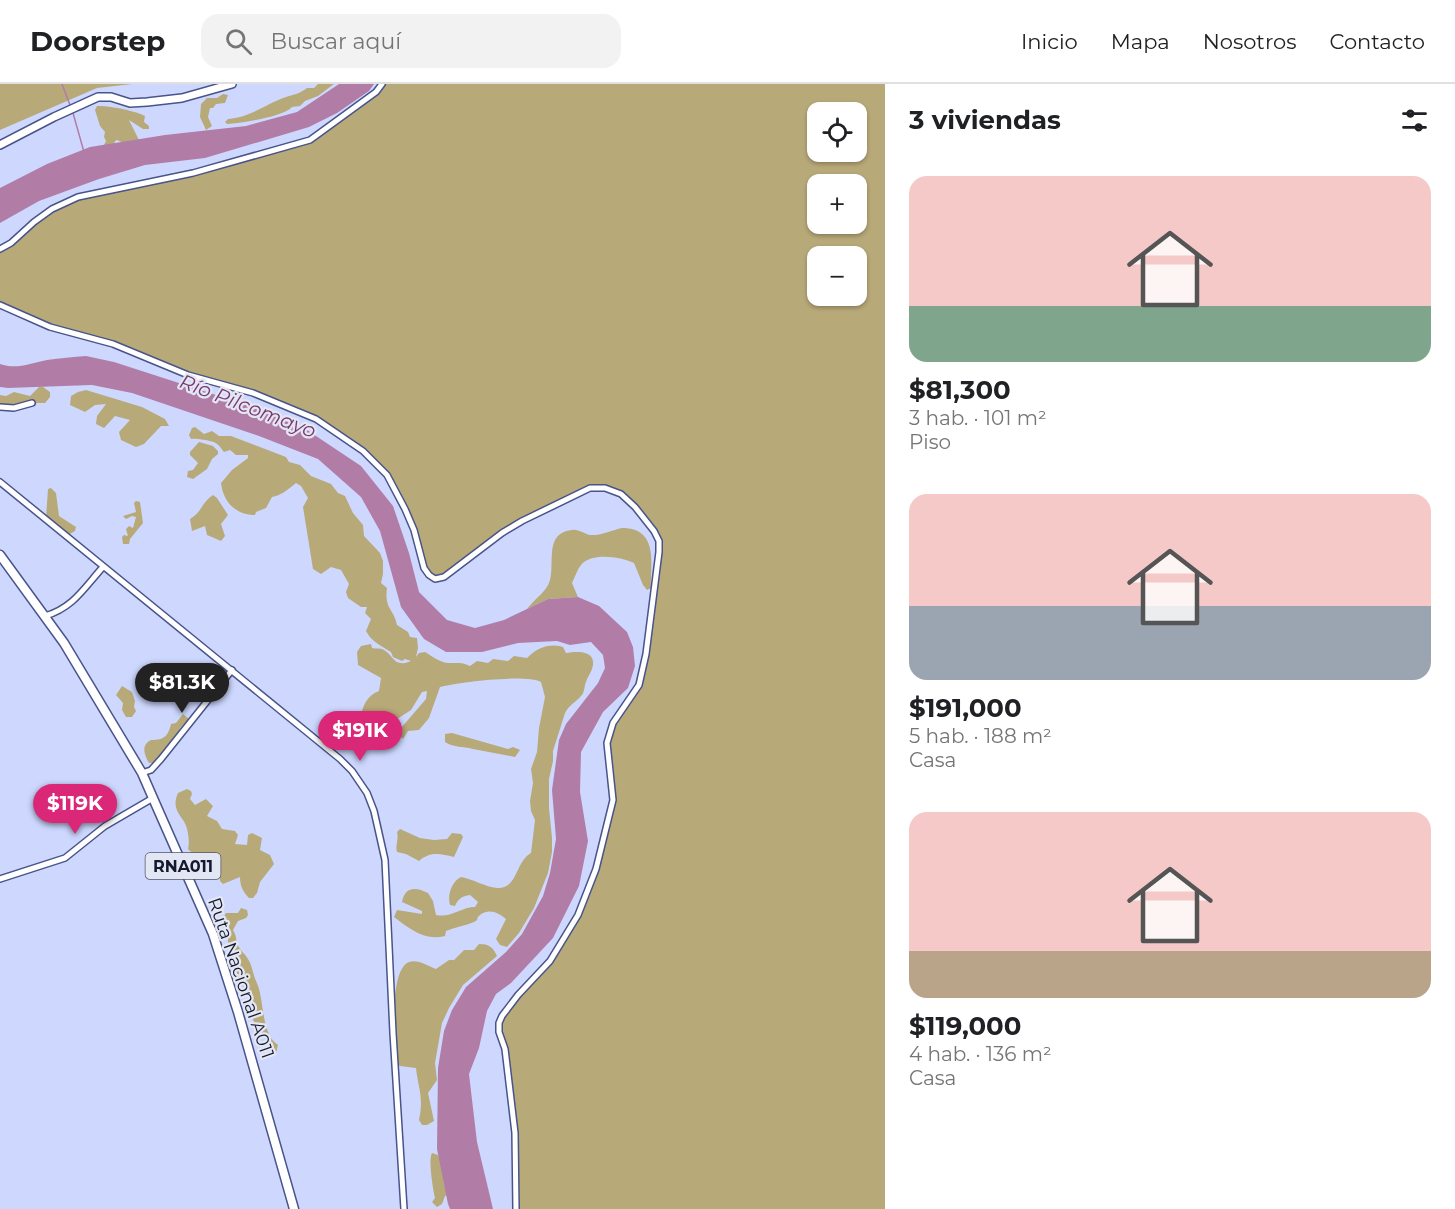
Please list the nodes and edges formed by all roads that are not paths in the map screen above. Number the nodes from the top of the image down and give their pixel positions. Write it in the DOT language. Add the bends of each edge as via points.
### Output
graph roads {
  1 [pos="232,84"];
  2 [pos="382,84"];
  3 [pos="0,145"];
  4 [pos="0,249"];
  5 [pos="0,305"];
  6 [pos="32,404"];
  7 [pos="0,407"];
  8 [pos="0,482"];
  9 [pos="0,555"];
  10 [pos="103,567"];
  11 [pos="45,616"];
  12 [pos="231,670"];
  13 [pos="142,773"];
  14 [pos="153,798"];
  15 [pos="0,879"];
  16 [pos="294,1209"];
  17 [pos="404,1209"];
  18 [pos="516,1209"];
  1 -- 3 [label="street" via="182,98 147,102 98,97"];
  2 -- 4 [label="street" via="310,140 193,173 78,197 43,216"];
  5 -- 18 [label="street" via="50,327 123,347 188,375 270,399 316,418 387,475 414,530 424,568 435,579 444,577 522,521 590,488 621,494 654,531 659,552 646,654 639,685 609,732 613,800 596,869 578,915 550,961 518,995 499,1023 515,1133"];
  6 -- 7 [label="street"];
  8 -- 10 [label="street"];
  9 -- 11 [label="main road, Ruta Nacional A011 / RNA011"];
  10 -- 11 [label="street" via="70,604"];
  10 -- 12 [label="street"];
  11 -- 13 [label="main road, Ruta Nacional A011 / RNA011"];
  12 -- 13 [label="street" via="161,759"];
  12 -- 17 [label="street" via="340,759 361,783 374,811 385,860"];
  13 -- 14 [label="main road, Ruta Nacional A011 / RNA011"];
  14 -- 15 [label="street" via="105,826 65,858"];
  14 -- 16 [label="main road, Ruta Nacional A011 / RNA011" via="213,934"];
}
